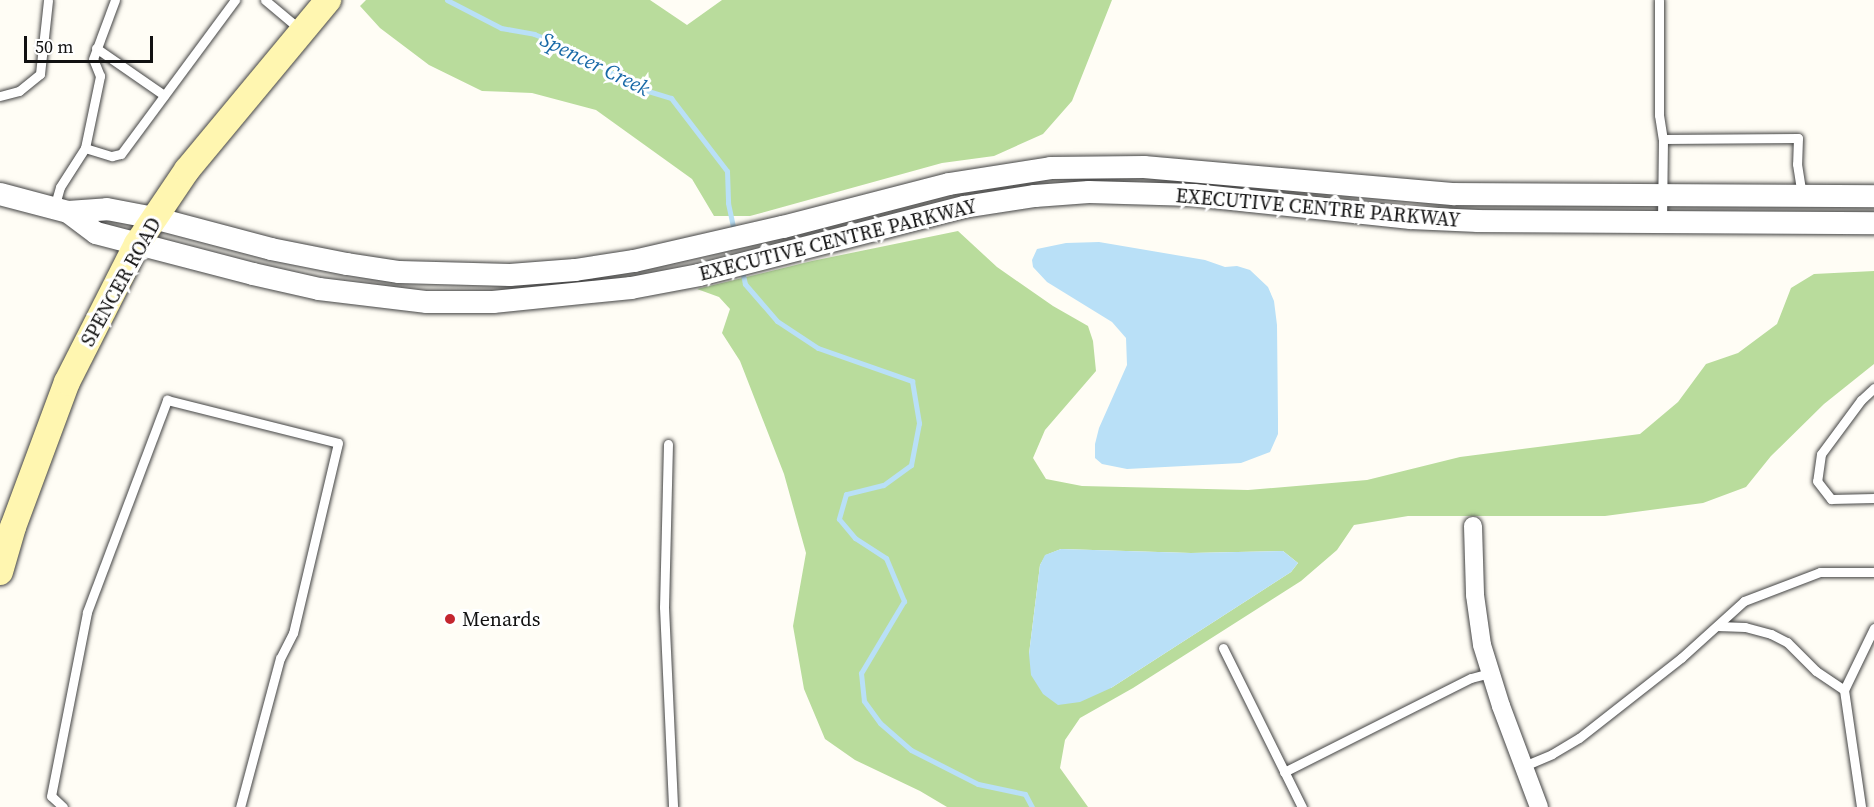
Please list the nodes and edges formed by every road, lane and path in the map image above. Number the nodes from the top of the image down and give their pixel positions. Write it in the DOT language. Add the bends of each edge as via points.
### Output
graph roads {
  1 [pos="48,0"];
  2 [pos="115,0"];
  3 [pos="235,0"];
  4 [pos="265,0"];
  5 [pos="328,0"];
  6 [pos="1659,0"];
  7 [pos="303,31"];
  8 [pos="96,48"];
  9 [pos="164,95"];
  10 [pos="0,96"];
  11 [pos="1664,139"];
  12 [pos="85,148"];
  13 [pos="0,194"];
  14 [pos="1664,195"];
  15 [pos="1802,196"];
  16 [pos="1874,196"];
  17 [pos="61,210"];
  18 [pos="154,218"];
  19 [pos="1662,222"];
  20 [pos="1874,223"];
  21 [pos="137,244"];
  22 [pos="1874,388"];
  23 [pos="668,444"];
  24 [pos="1874,498"];
  25 [pos="1473,526"];
  26 [pos="0,572"];
  27 [pos="1874,572"];
  28 [pos="1717,626"];
  29 [pos="1874,628"];
  30 [pos="1223,648"];
  31 [pos="1490,673"];
  32 [pos="1844,690"];
  33 [pos="1524,766"];
  34 [pos="1284,772"];
  35 [pos="63,807"];
  36 [pos="240,807"];
  37 [pos="673,807"];
  38 [pos="1302,807"];
  39 [pos="1539,807"];
  40 [pos="1861,807"];
  1 -- 10 [label="lane" via="40,74 19,91"];
  2 -- 8 [label="lane"];
  3 -- 9 [label="lane"];
  4 -- 7 [label="lane"];
  5 -- 7 [label="main road, SPENCER ROAD"];
  6 -- 11 [label="lane" via="1659,115"];
  7 -- 18 [label="main road, SPENCER ROAD" via="187,170"];
  8 -- 9 [label="lane"];
  8 -- 12 [label="lane" via="93,58 100,76"];
  9 -- 12 [label="lane" via="121,154 112,156"];
  11 -- 14 [label="lane"];
  11 -- 15 [label="lane" via="1798,138"];
  12 -- 17 [label="lane" via="60,187"];
  13 -- 17 [label="street, EXECUTIVE CENTRE PARKWAY"];
  14 -- 15 [label="street, EXECUTIVE CENTRE PARKWAY"];
  14 -- 18 [label="street, EXECUTIVE CENTRE PARKWAY" via="1455,194 1231,173 1092,166 1007,173 693,248 575,270 510,275 399,272 271,249"];
  14 -- 19 [label="lane"];
  15 -- 16 [label="street, EXECUTIVE CENTRE PARKWAY"];
  17 -- 18 [label="street, EXECUTIVE CENTRE PARKWAY" via="107,209"];
  17 -- 21 [label="street, EXECUTIVE CENTRE PARKWAY" via="96,233"];
  18 -- 21 [label="main road, SPENCER ROAD"];
  19 -- 20 [label="street, EXECUTIVE CENTRE PARKWAY"];
  19 -- 21 [label="street, EXECUTIVE CENTRE PARKWAY" via="1411,218 1194,195 1089,192 964,207 699,275 565,297 493,302 427,302 319,288"];
  21 -- 26 [label="main road, SPENCER ROAD" via="67,382"];
  22 -- 24 [label="lane" via="1821,454 1817,481 1832,499"];
  23 -- 37 [label="lane" via="664,607"];
  25 -- 31 [label="street" via="1475,595"];
  27 -- 28 [label="lane" via="1820,572 1744,601"];
  28 -- 32 [label="lane" via="1745,627 1787,642 1816,671"];
  28 -- 33 [label="lane" via="1580,738"];
  29 -- 32 [label="lane"];
  30 -- 34 [label="lane"];
  31 -- 33 [label="street"];
  31 -- 34 [label="lane" via="1458,684"];
  32 -- 40 [label="lane"];
  33 -- 39 [label="street"];
  34 -- 38 [label="lane"];
  35 -- 36 [label="lane" via="51,796 87,612 167,400 338,443 293,633 280,658"];
}
